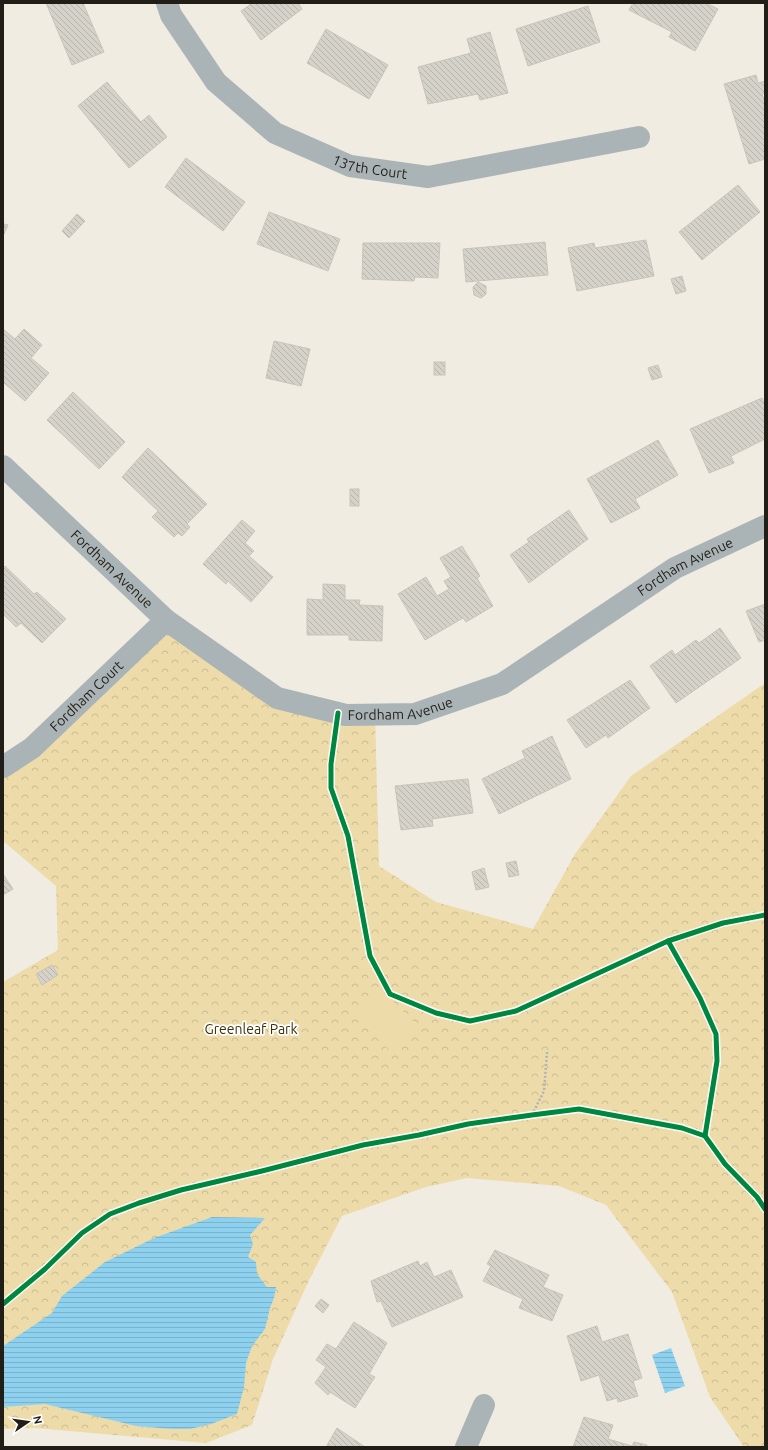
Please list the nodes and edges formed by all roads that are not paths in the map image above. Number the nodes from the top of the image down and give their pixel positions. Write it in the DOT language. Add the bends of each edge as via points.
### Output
graph roads {
  1 [pos="167,3"];
  2 [pos="639,137"];
  3 [pos="3,466"];
  4 [pos="765,526"];
  5 [pos="166,620"];
  6 [pos="3,768"];
  7 [pos="484,1405"];
  8 [pos="466,1447"];
  1 -- 2 [label="street, 137th Court" via="171,15 216,82 275,133 350,166 428,177"];
  3 -- 5 [label="street, Fordham Avenue"];
  4 -- 5 [label="street, Fordham Avenue" via="674,568 502,684 415,714 346,715 277,698"];
  5 -- 6 [label="street, Fordham Court" via="32,748"];
  7 -- 8 [label="street"];
}
